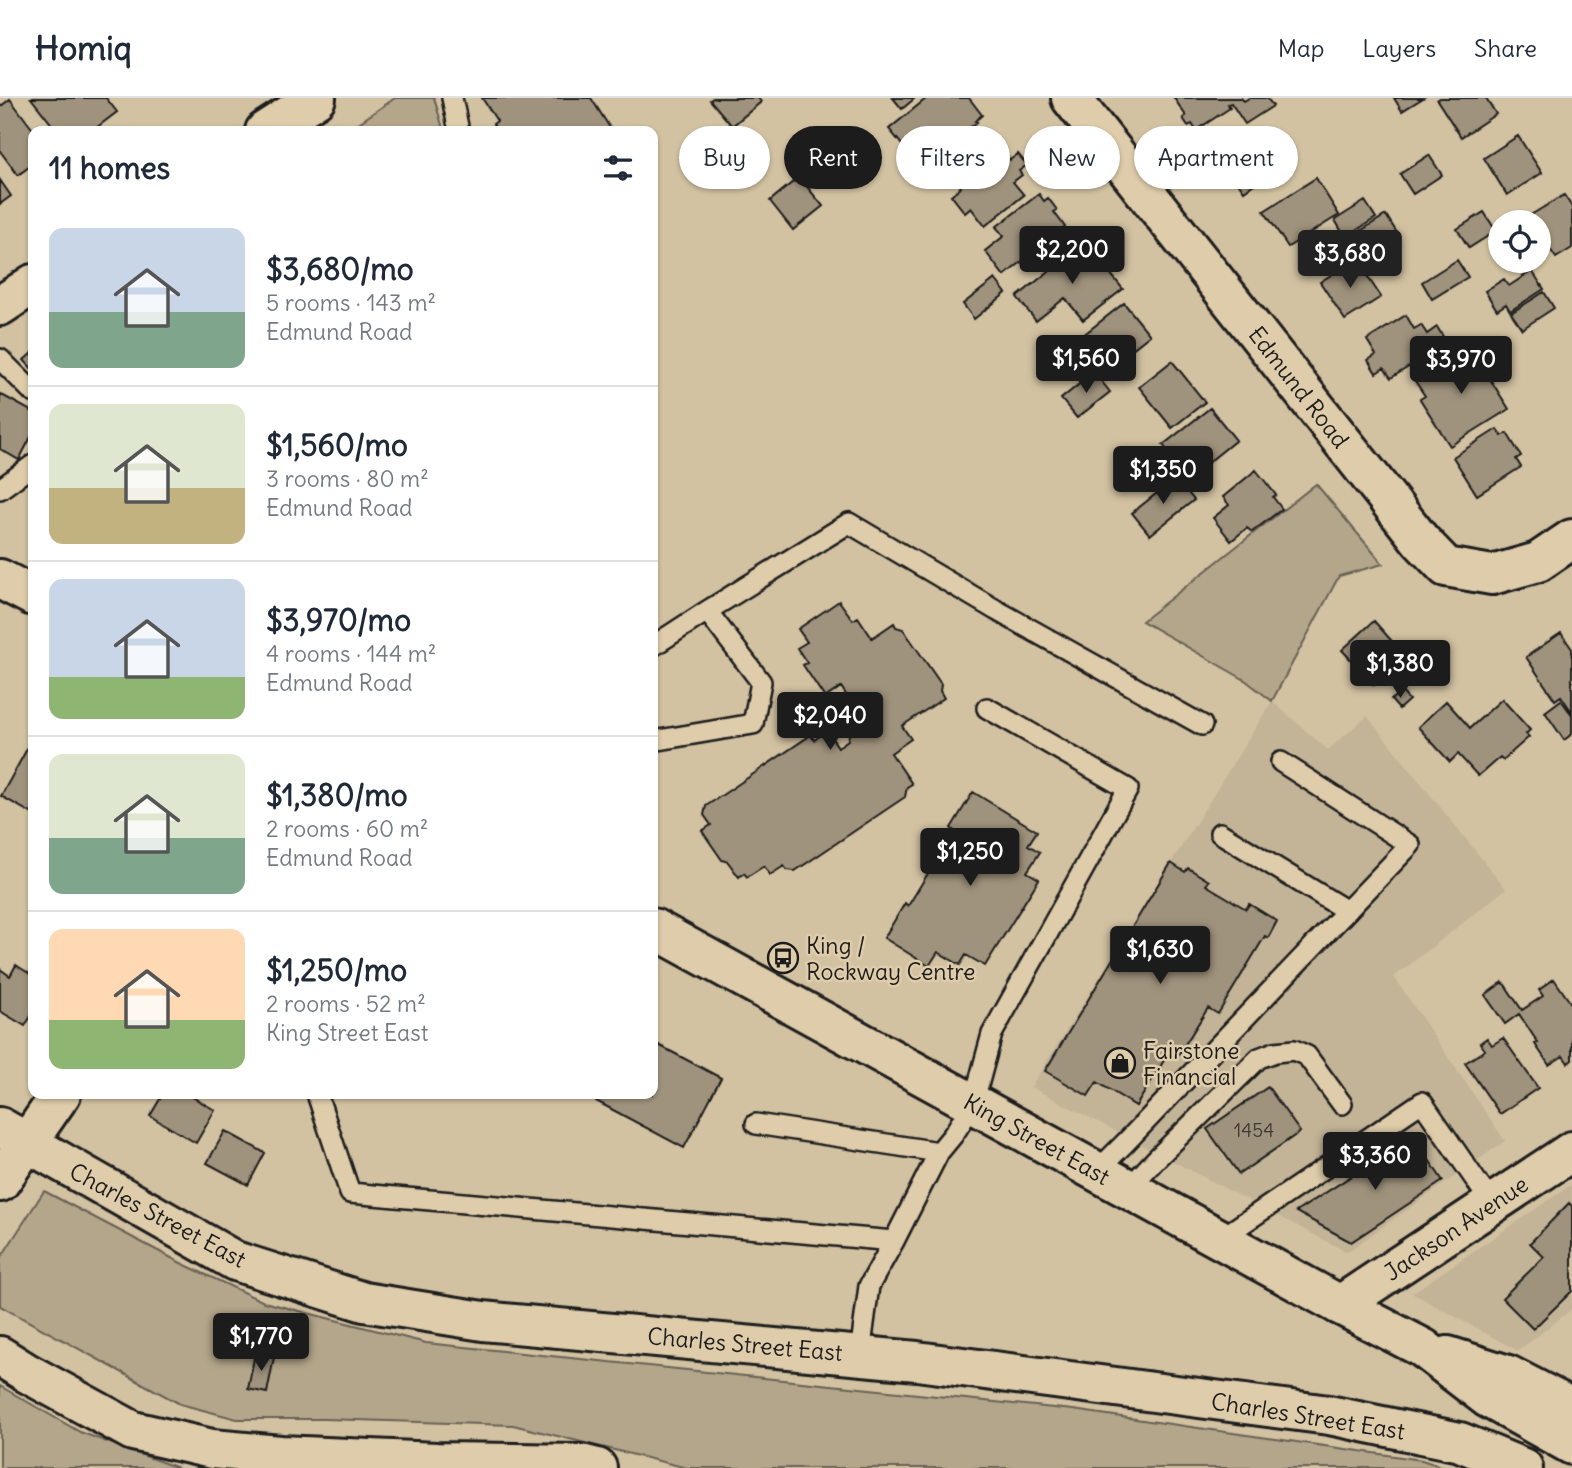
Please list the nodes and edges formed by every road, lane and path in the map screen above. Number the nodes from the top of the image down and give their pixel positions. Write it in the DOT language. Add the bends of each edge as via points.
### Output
graph roads {
  1 [pos="316,98"];
  2 [pos="452,98"];
  3 [pos="1071,98"];
  4 [pos="273,126"];
  5 [pos="458,126"];
  6 [pos="28,287"];
  7 [pos="0,306"];
  8 [pos="0,359"];
  9 [pos="28,387"];
  10 [pos="28,468"];
  11 [pos="2,484"];
  12 [pos="1572,539"];
  13 [pos="0,579"];
  14 [pos="28,593"];
  15 [pos="707,611"];
  16 [pos="658,643"];
  17 [pos="987,708"];
  18 [pos="1202,725"];
  19 [pos="658,739"];
  20 [pos="1281,762"];
  21 [pos="1220,833"];
  22 [pos="1347,911"];
  23 [pos="658,931"];
  24 [pos="55,1099"];
  25 [pos="319,1099"];
  26 [pos="973,1104"];
  27 [pos="1342,1104"];
  28 [pos="756,1124"];
  29 [pos="13,1135"];
  30 [pos="1572,1151"];
  31 [pos="939,1152"];
  32 [pos="1112,1180"];
  33 [pos="0,1182"];
  34 [pos="1492,1205"];
  35 [pos="1220,1239"];
  36 [pos="894,1241"];
  37 [pos="1340,1305"];
  38 [pos="1423,1348"];
  39 [pos="860,1354"];
  40 [pos="0,1356"];
  41 [pos="1572,1408"];
  42 [pos="1572,1445"];
  43 [pos="437,1465"];
  44 [pos="597,1468"];
  45 [pos="1523,1468"];
  1 -- 4 [label="main road"];
  2 -- 5 [label="lane"];
  3 -- 12 [label="main road, Edmund Road" via="1446,567 1492,575 1538,562"];
  6 -- 7 [label="main road"];
  8 -- 9 [label="lane"];
  10 -- 11 [label="lane"];
  13 -- 14 [label="main road"];
  15 -- 16 [label="lane"];
  15 -- 18 [label="lane" via="849,523"];
  15 -- 19 [label="lane" via="761,682 753,724"];
  17 -- 26 [label="lane" via="1128,789 992,1034"];
  20 -- 22 [label="lane" via="1410,845"];
  21 -- 22 [label="lane"];
  22 -- 32 [label="lane" via="1128,1141"];
  23 -- 26 [label="main road, King Street East"];
  24 -- 29 [label="main road"];
  25 -- 36 [label="lane" via="350,1193"];
  26 -- 31 [label="lane"];
  26 -- 32 [label="main road, King Street East"];
  27 -- 32 [label="lane" via="1307,1056 1294,1050 1275,1052 1259,1058 1157,1158"];
  28 -- 31 [label="lane"];
  29 -- 33 [label="main road"];
  29 -- 39 [label="main road, Charles Street East" via="235,1261 364,1302 483,1321"];
  30 -- 34 [label="main road, Jackson Avenue"];
  31 -- 36 [label="lane"];
  32 -- 35 [label="main road, King Street East"];
  34 -- 35 [label="lane" via="1422,1102"];
  34 -- 37 [label="main road, Jackson Avenue"];
  35 -- 37 [label="main road, King Street East"];
  36 -- 39 [label="lane" via="869,1286"];
  37 -- 38 [label="main road, King Street East"];
  38 -- 41 [label="main road, King Street East" via="1508,1375"];
  38 -- 42 [label="main road, King Street East" via="1488,1398"];
  39 -- 45 [label="main road, Charles Street East" via="1329,1415 1460,1442"];
  40 -- 43 [label="main road" via="134,1431 212,1449"];
  43 -- 44 [label="main road" via="581,1464"];
}
